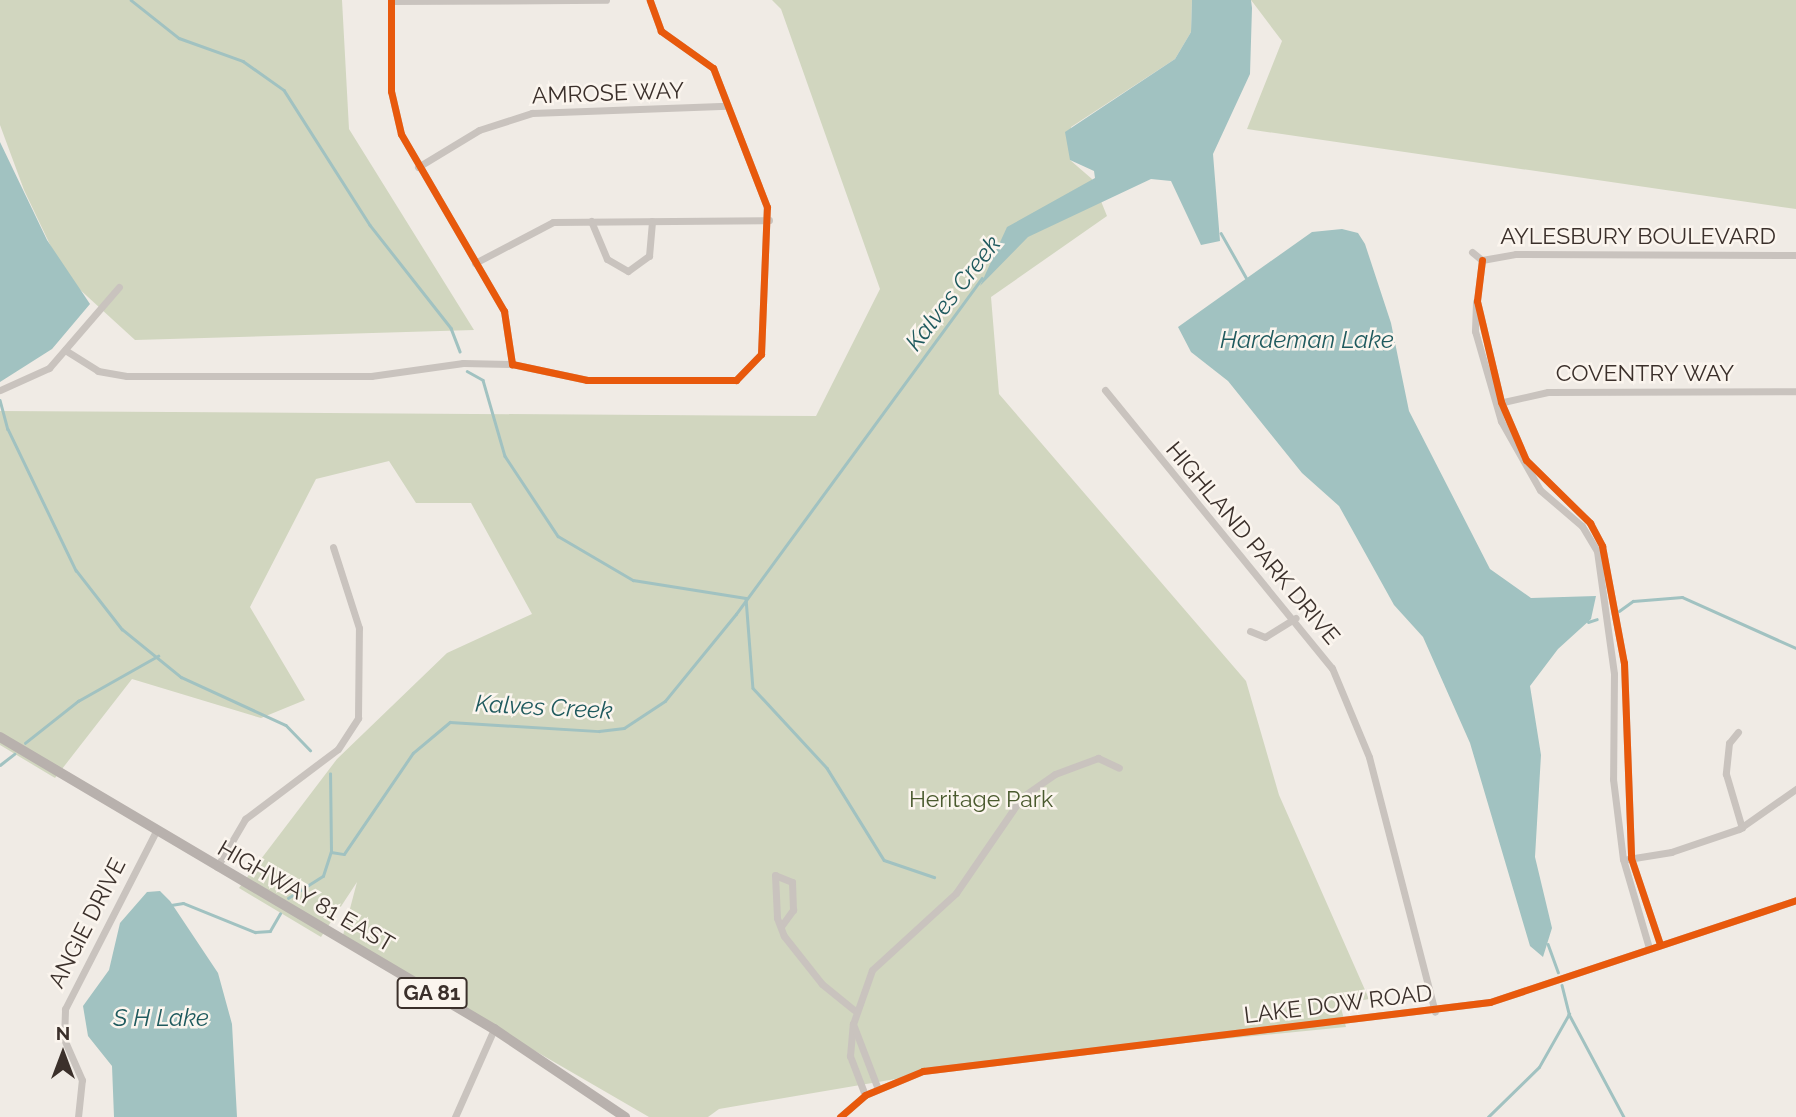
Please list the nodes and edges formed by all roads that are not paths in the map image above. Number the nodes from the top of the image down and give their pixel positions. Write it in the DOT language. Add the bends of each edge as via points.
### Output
graph roads {
  1 [pos="606,0"];
  2 [pos="650,0"];
  3 [pos="391,1"];
  4 [pos="727,106"];
  5 [pos="418,167"];
  6 [pos="769,220"];
  7 [pos="591,221"];
  8 [pos="652,221"];
  9 [pos="1472,252"];
  10 [pos="1796,255"];
  11 [pos="1482,260"];
  12 [pos="475,263"];
  13 [pos="119,287"];
  14 [pos="65,350"];
  15 [pos="512,364"];
  16 [pos="0,390"];
  17 [pos="1105,390"];
  18 [pos="1796,391"];
  19 [pos="1498,403"];
  20 [pos="332,547"];
  21 [pos="1296,618"];
  22 [pos="1250,631"];
  23 [pos="1738,732"];
  24 [pos="0,737"];
  25 [pos="1119,768"];
  26 [pos="1796,789"];
  27 [pos="1742,828"];
  28 [pos="157,830"];
  29 [pos="1627,859"];
  30 [pos="775,865"];
  31 [pos="217,867"];
  32 [pos="775,875"];
  33 [pos="1796,900"];
  34 [pos="782,925"];
  35 [pos="1660,944"];
  36 [pos="1649,948"];
  37 [pos="854,1010"];
  38 [pos="1435,1012"];
  39 [pos="853,1024"];
  40 [pos="494,1030"];
  41 [pos="867,1068"];
  42 [pos="855,1073"];
  43 [pos="877,1089"];
  44 [pos="865,1095"];
  45 [pos="78,1117"];
  46 [pos="454,1117"];
  47 [pos="625,1117"];
  48 [pos="840,1117"];
  1 -- 3 [label="street"];
  2 -- 4 [label="street" via="661,31 713,68"];
  3 -- 5 [label="street" via="392,100"];
  4 -- 5 [label="street, AMROSE WAY" via="532,113 479,130"];
  4 -- 6 [label="street"];
  5 -- 12 [label="street"];
  6 -- 8 [label="street"];
  6 -- 15 [label="street" via="761,354 744,376 587,380"];
  7 -- 8 [label="street"];
  7 -- 8 [label="street" via="607,259 628,271 649,256"];
  7 -- 12 [label="street" via="540,225"];
  9 -- 11 [label="street, AYLESBURY BOULEVARD"];
  10 -- 11 [label="street, AYLESBURY BOULEVARD" via="1516,254"];
  11 -- 19 [label="street, AYLESBURY BOULEVARD" via="1473,321"];
  12 -- 15 [label="street" via="508,320"];
  13 -- 14 [label="street"];
  14 -- 15 [label="street" via="98,371 127,376 371,376 463,363"];
  14 -- 16 [label="street" via="41,374"];
  17 -- 21 [label="street, HIGHLAND PARK DRIVE"];
  18 -- 19 [label="street, COVENTRY WAY" via="1548,392"];
  19 -- 29 [label="street, AYLESBURY BOULEVARD" via="1536,486 1585,530 1597,551 1614,674 1613,779"];
  20 -- 31 [label="street" via="359,628 358,718 338,749 245,819"];
  21 -- 22 [label="street" via="1265,637"];
  21 -- 38 [label="street, HIGHLAND PARK DRIVE" via="1332,668 1356,720"];
  23 -- 27 [label="street" via="1729,743 1726,774"];
  24 -- 28 [label="main road, HIGHWAY 81 EAST / GA 81"];
  25 -- 37 [label="street" via="1098,758 1055,774 1022,797 956,892 872,970"];
  26 -- 27 [label="street"];
  27 -- 29 [label="street" via="1671,852"];
  28 -- 31 [label="main road, HIGHWAY 81 EAST / GA 81"];
  28 -- 45 [label="street, ANGIE DRIVE" via="65,1009 64,1039 82,1080"];
  29 -- 35 [label="street, AYLESBURY BOULEVARD"];
  29 -- 36 [label="street, AYLESBURY BOULEVARD"];
  30 -- 32 [label="street"];
  31 -- 40 [label="main road, HIGHWAY 81 EAST / GA 81"];
  32 -- 34 [label="street"];
  32 -- 34 [label="street" via="792,882 793,910"];
  33 -- 35 [label="street, LAKE DOW ROAD"];
  34 -- 37 [label="street" via="822,984"];
  35 -- 36 [label="street, LAKE DOW ROAD"];
  36 -- 38 [label="street, LAKE DOW ROAD" via="1490,1002"];
  37 -- 39 [label="street"];
  38 -- 43 [label="street, LAKE DOW ROAD" via="923,1072"];
  39 -- 41 [label="street" via="860,1030"];
  39 -- 42 [label="street" via="848,1032"];
  40 -- 46 [label="street"];
  40 -- 47 [label="main road, HIGHWAY 81 EAST / GA 81"];
  41 -- 42 [label="street"];
  41 -- 43 [label="street"];
  42 -- 44 [label="street"];
  43 -- 44 [label="street, LAKE DOW ROAD"];
  44 -- 48 [label="street, LAKE DOW ROAD"];
}
